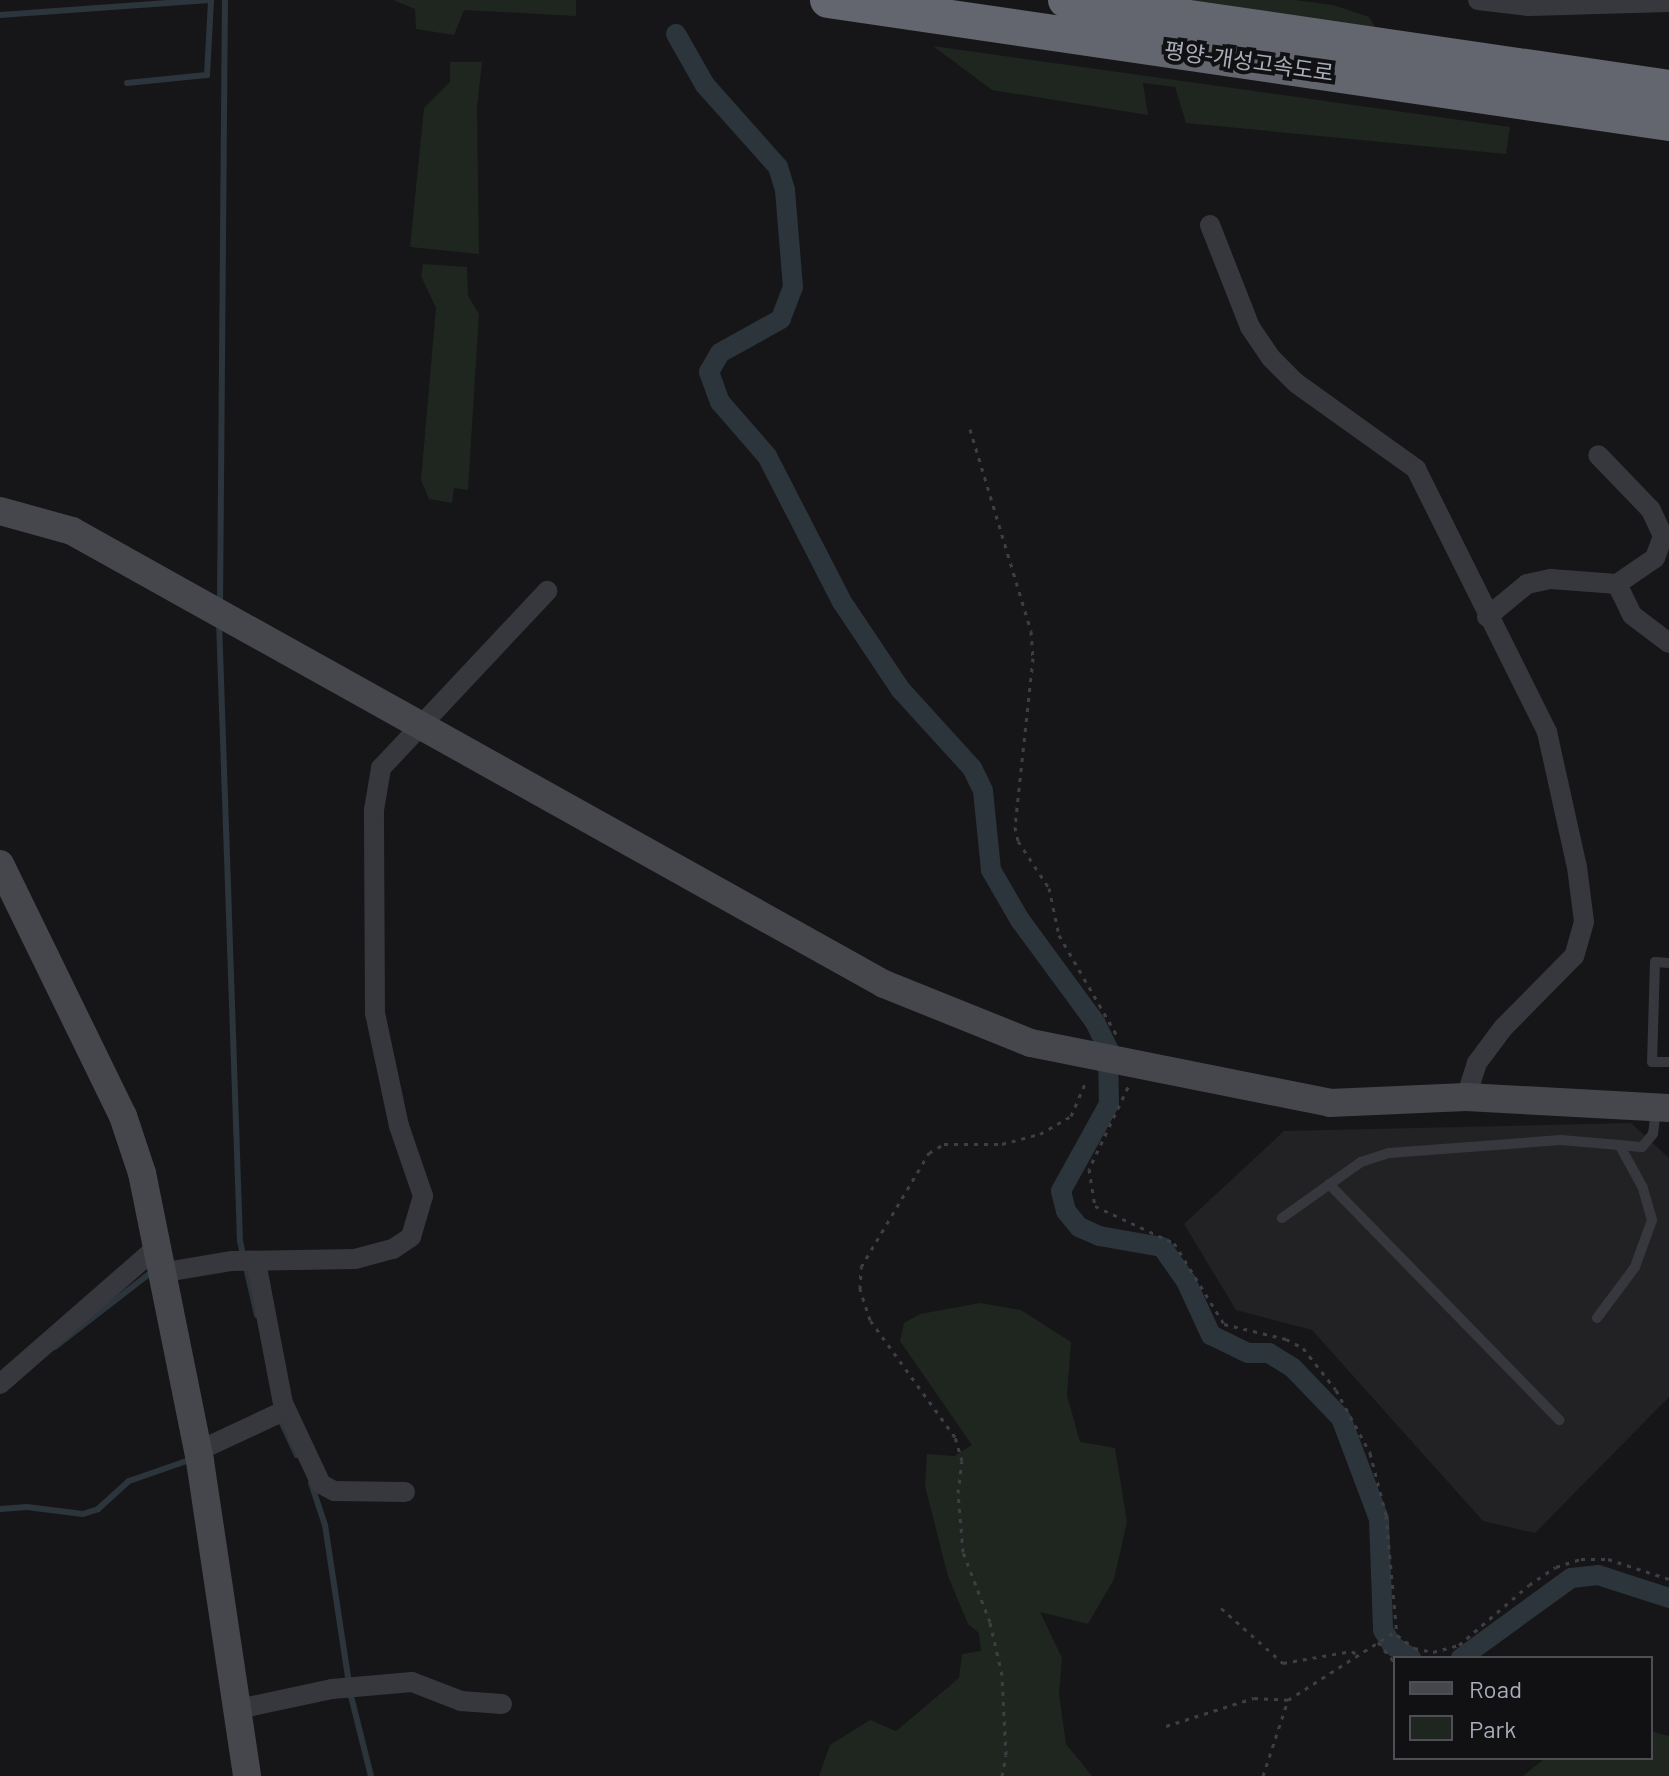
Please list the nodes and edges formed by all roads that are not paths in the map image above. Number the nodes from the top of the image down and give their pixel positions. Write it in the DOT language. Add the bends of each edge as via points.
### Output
graph roads {
  1 [pos="828,0"];
  2 [pos="1066,0"];
  3 [pos="1478,0"];
  4 [pos="1669,2"];
  5 [pos="1669,88"];
  6 [pos="1669,123"];
  7 [pos="1210,225"];
  8 [pos="1598,455"];
  9 [pos="0,511"];
  10 [pos="1617,584"];
  11 [pos="547,591"];
  12 [pos="1487,617"];
  13 [pos="1669,643"];
  14 [pos="418,724"];
  15 [pos="0,864"];
  16 [pos="1669,963"];
  17 [pos="1669,1062"];
  18 [pos="1466,1097"];
  19 [pos="1663,1108"];
  20 [pos="1621,1148"];
  21 [pos="1329,1184"];
  22 [pos="1282,1218"];
  23 [pos="256,1262"];
  24 [pos="158,1265"];
  25 [pos="1597,1318"];
  26 [pos="0,1384"];
  27 [pos="286,1410"];
  28 [pos="1559,1420"];
  29 [pos="199,1455"];
  30 [pos="405,1492"];
  31 [pos="502,1704"];
  32 [pos="238,1709"];
  33 [pos="247,1776"];
  1 -- 6 [label="highway, 평양-개성고속도로"];
  2 -- 5 [label="highway, 평양-개성고속도로"];
  3 -- 4 [label="street" via="1529,6"];
  7 -- 12 [label="street" via="1250,327 1271,358 1296,383 1416,469"];
  8 -- 10 [label="street" via="1651,510 1663,536 1655,558"];
  9 -- 14 [label="street" via="72,531"];
  10 -- 12 [label="street" via="1551,579 1527,584"];
  10 -- 13 [label="street" via="1632,615"];
  11 -- 14 [label="street"];
  12 -- 18 [label="street" via="1547,732 1584,922 1574,956 1503,1028 1477,1063"];
  14 -- 18 [label="street" via="884,984 1031,1043 1330,1103"];
  14 -- 23 [label="street" via="381,768 374,810 372,960 382,1058 423,1196 420,1220 411,1237 393,1249 355,1259"];
  15 -- 24 [label="street" via="123,1116 142,1173"];
  16 -- 17 [label="lane" via="1655,962 1652,1062"];
  18 -- 19 [label="street"];
  19 -- 20 [label="lane" via="1647,1142"];
  20 -- 21 [label="lane" via="1561,1140 1389,1153 1361,1162"];
  20 -- 25 [label="lane" via="1643,1188 1652,1220 1635,1267"];
  21 -- 22 [label="lane"];
  21 -- 28 [label="lane"];
  23 -- 24 [label="street"];
  23 -- 27 [label="street"];
  24 -- 26 [label="street"];
  24 -- 29 [label="street"];
  27 -- 29 [label="street"];
  27 -- 30 [label="street" via="321,1484 334,1491"];
  29 -- 32 [label="street"];
  31 -- 32 [label="street" via="461,1701 412,1682 332,1689"];
  32 -- 33 [label="street"];
}
